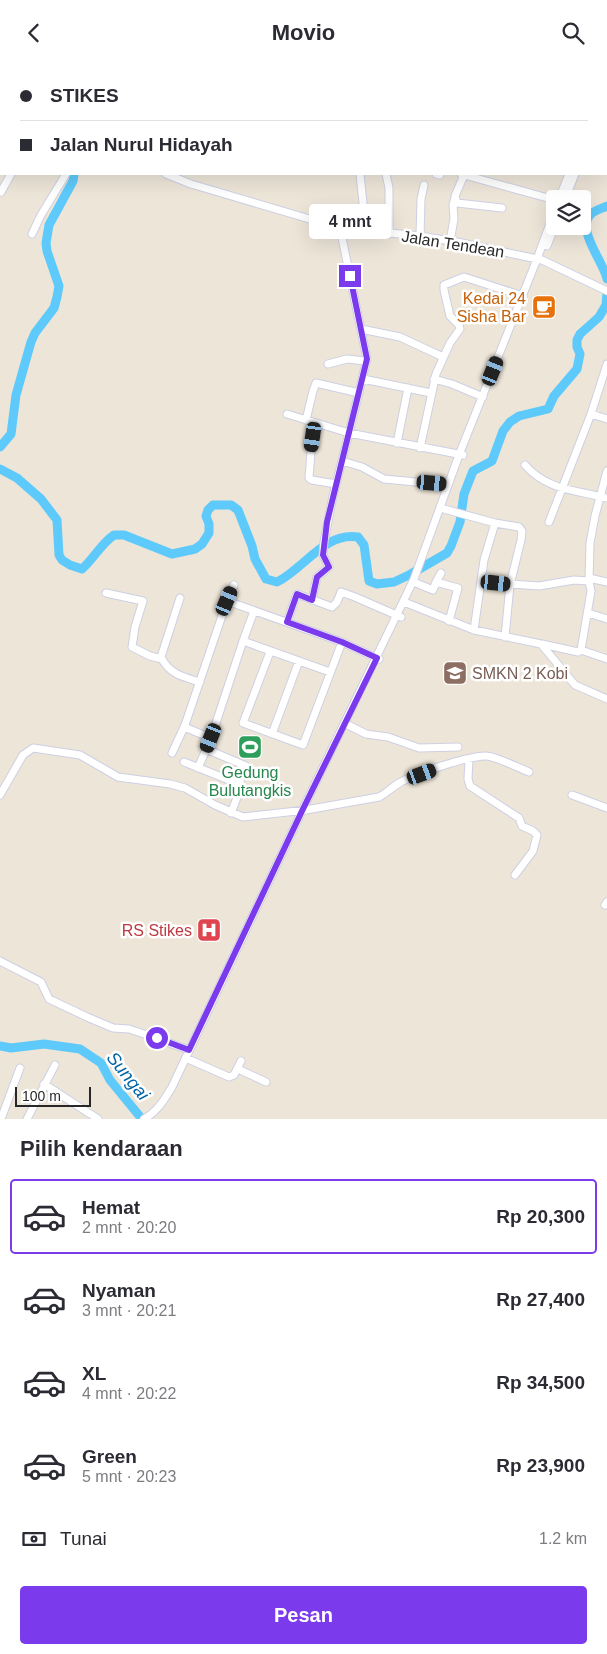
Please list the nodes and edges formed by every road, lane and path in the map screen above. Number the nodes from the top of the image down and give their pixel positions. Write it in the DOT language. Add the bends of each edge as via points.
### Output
graph roads {
  1 [pos="10,175"];
  2 [pos="65,175"];
  3 [pos="168,175"];
  4 [pos="360,175"];
  5 [pos="386,175"];
  6 [pos="463,175"];
  7 [pos="569,175"];
  8 [pos="575,175"];
  9 [pos="424,185"];
  10 [pos="563,190"];
  11 [pos="569,190"];
  12 [pos="1,192"];
  13 [pos="455,196"];
  14 [pos="546,198"];
  15 [pos="502,208"];
  16 [pos="340,228"];
  17 [pos="366,232"];
  18 [pos="389,234"];
  19 [pos="32,235"];
  20 [pos="547,235"];
  21 [pos="550,235"];
  22 [pos="420,236"];
  23 [pos="450,241"];
  24 [pos="539,260"];
  25 [pos="604,290"];
  26 [pos="523,296"];
  27 [pos="361,329"];
  28 [pos="443,357"];
  29 [pos="366,361"];
  30 [pos="328,364"];
  31 [pos="607,364"];
  32 [pos="495,371"];
  33 [pos="363,379"];
  34 [pos="434,379"];
  35 [pos="604,382"];
  36 [pos="408,389"];
  37 [pos="359,393"];
  38 [pos="431,393"];
  39 [pos="482,397"];
  40 [pos="591,414"];
  41 [pos="287,415"];
  42 [pos="607,419"];
  43 [pos="306,420"];
  44 [pos="315,423"];
  45 [pos="349,433"];
  46 [pos="397,443"];
  47 [pos="420,448"];
  48 [pos="462,455"];
  49 [pos="342,461"];
  50 [pos="525,465"];
  51 [pos="607,471"];
  52 [pos="336,485"];
  53 [pos="448,485"];
  54 [pos="561,488"];
  55 [pos="603,497"];
  56 [pos="446,510"];
  57 [pos="549,522"];
  58 [pos="495,523"];
  59 [pos="420,567"];
  60 [pos="441,573"];
  61 [pos="589,579"];
  62 [pos="416,581"];
  63 [pos="436,582"];
  64 [pos="481,582"];
  65 [pos="607,582"];
  66 [pos="234,585"];
  67 [pos="510,585"];
  68 [pos="106,593"];
  69 [pos="180,598"];
  70 [pos="312,600"];
  71 [pos="227,601"];
  72 [pos="406,603"];
  73 [pos="254,611"];
  74 [pos="588,613"];
  75 [pos="399,616"];
  76 [pos="607,619"];
  77 [pos="448,621"];
  78 [pos="287,622"];
  79 [pos="474,630"];
  80 [pos="505,637"];
  81 [pos="243,641"];
  82 [pos="342,642"];
  83 [pos="541,644"];
  84 [pos="581,650"];
  85 [pos="270,652"];
  86 [pos="162,659"];
  87 [pos="378,659"];
  88 [pos="607,659"];
  89 [pos="299,661"];
  90 [pos="330,672"];
  91 [pos="200,682"];
  92 [pos="607,699"];
  93 [pos="348,725"];
  94 [pos="184,727"];
  95 [pos="272,734"];
  96 [pos="211,738"];
  97 [pos="458,747"];
  98 [pos="206,749"];
  99 [pos="172,753"];
  100 [pos="469,759"];
  101 [pos="184,762"];
  102 [pos="198,768"];
  103 [pos="529,772"];
  104 [pos="239,784"];
  105 [pos="0,795"];
  106 [pos="572,795"];
  107 [pos="607,808"];
  108 [pos="304,811"];
  109 [pos="231,813"];
  110 [pos="515,875"];
  111 [pos="0,961"];
  112 [pos="189,1050"];
  113 [pos="188,1059"];
  114 [pos="241,1061"];
  115 [pos="55,1065"];
  116 [pos="20,1068"];
  117 [pos="238,1069"];
  118 [pos="266,1082"];
  119 [pos="44,1084"];
  120 [pos="150,1118"];
  121 [pos="1,1119"];
  122 [pos="27,1119"];
  123 [pos="98,1119"];
  1 -- 12 [label="street"];
  2 -- 19 [label="street"];
  3 -- 16 [label="street, Jalan Tendean"];
  4 -- 17 [label="street"];
  5 -- 18 [label="street"];
  6 -- 13 [label="street"];
  6 -- 14 [label="street"];
  7 -- 10 [label="street"];
  8 -- 11 [label="street"];
  9 -- 22 [label="street"];
  13 -- 15 [label="street" via="458,204"];
  13 -- 23 [label="street"];
  16 -- 17 [label="street, Jalan Tendean"];
  16 -- 27 [label="street"];
  17 -- 18 [label="street, Jalan Tendean"];
  18 -- 22 [label="street, Jalan Tendean"];
  20 -- 24 [label="street"];
  21 -- 24 [label="street"];
  22 -- 23 [label="street, Jalan Tendean"];
  23 -- 24 [label="street, Jalan Tendean"];
  24 -- 25 [label="street, Jalan Tendean"];
  24 -- 26 [label="street"];
  24 -- 32 [label="street"];
  26 -- 28 [label="street" via="464,277 446,283 444,289 450,316 460,329"];
  26 -- 32 [label="street"];
  27 -- 28 [label="street" via="400,337"];
  27 -- 29 [label="street"];
  28 -- 34 [label="street"];
  29 -- 30 [label="street" via="343,359"];
  29 -- 33 [label="street"];
  31 -- 35 [label="street"];
  32 -- 39 [label="street"];
  32 -- 48 [label="street"];
  33 -- 36 [label="street"];
  33 -- 37 [label="street"];
  34 -- 38 [label="street"];
  34 -- 39 [label="street"];
  35 -- 40 [label="street"];
  36 -- 38 [label="street"];
  36 -- 46 [label="street"];
  37 -- 43 [label="street" via="316,383"];
  37 -- 45 [label="street"];
  38 -- 47 [label="street"];
  39 -- 48 [label="street"];
  40 -- 42 [label="street"];
  40 -- 54 [label="street"];
  41 -- 43 [label="street"];
  43 -- 44 [label="street"];
  44 -- 45 [label="street"];
  44 -- 52 [label="street" via="310,478"];
  45 -- 46 [label="street"];
  45 -- 49 [label="street"];
  46 -- 47 [label="street"];
  47 -- 48 [label="street"];
  48 -- 53 [label="street"];
  48 -- 56 [label="street"];
  49 -- 52 [label="street"];
  49 -- 53 [label="street" via="384,479"];
  50 -- 54 [label="street" via="540,479"];
  51 -- 55 [label="street"];
  52 -- 70 [label="street" via="324,542 323,555 329,567 317,577"];
  53 -- 59 [label="street"];
  54 -- 55 [label="street"];
  54 -- 57 [label="street"];
  55 -- 61 [label="street" via="590,543"];
  56 -- 58 [label="street"];
  56 -- 59 [label="street"];
  58 -- 64 [label="street"];
  58 -- 67 [label="street" via="519,527 522,531"];
  59 -- 62 [label="street"];
  60 -- 63 [label="street"];
  61 -- 65 [label="street"];
  61 -- 67 [label="street" via="539,586"];
  61 -- 74 [label="street"];
  62 -- 63 [label="street" via="432,590"];
  62 -- 72 [label="street"];
  63 -- 77 [label="street" via="458,588"];
  64 -- 67 [label="street"];
  64 -- 79 [label="street"];
  66 -- 71 [label="street"];
  67 -- 80 [label="street"];
  68 -- 86 [label="street" via="143,601 132,647"];
  69 -- 86 [label="street"];
  70 -- 75 [label="street" via="332,607 339,593 343,593"];
  70 -- 78 [label="street" via="297,594"];
  71 -- 73 [label="street"];
  71 -- 91 [label="street"];
  72 -- 75 [label="street"];
  72 -- 77 [label="street"];
  73 -- 78 [label="street"];
  73 -- 81 [label="street"];
  74 -- 76 [label="street"];
  74 -- 84 [label="street"];
  75 -- 87 [label="street"];
  77 -- 79 [label="street"];
  78 -- 82 [label="street"];
  79 -- 80 [label="street"];
  80 -- 83 [label="street"];
  81 -- 85 [label="street"];
  81 -- 96 [label="street"];
  82 -- 87 [label="street"];
  82 -- 90 [label="street"];
  83 -- 84 [label="street" via="578,653"];
  83 -- 92 [label="street" via="575,685"];
  84 -- 88 [label="street"];
  85 -- 89 [label="street"];
  85 -- 95 [label="street" via="243,723"];
  86 -- 91 [label="street" via="180,676"];
  87 -- 93 [label="street"];
  87 -- 108 [label="street"];
  89 -- 90 [label="street"];
  89 -- 95 [label="street"];
  90 -- 95 [label="street" via="303,745"];
  91 -- 94 [label="street"];
  93 -- 97 [label="street" via="366,734 388,737 419,748"];
  93 -- 108 [label="street"];
  94 -- 96 [label="street"];
  94 -- 99 [label="street"];
  96 -- 98 [label="street"];
  98 -- 102 [label="street"];
  98 -- 104 [label="street" via="246,766"];
  100 -- 103 [label="street" via="488,756"];
  100 -- 108 [label="street" via="403,781 379,797"];
  100 -- 110 [label="street" via="470,786 520,818 522,826 537,835 532,851"];
  101 -- 102 [label="street"];
  102 -- 104 [label="street"];
  104 -- 109 [label="street" via="240,790"];
  105 -- 109 [label="street" via="26,751 39,748 80,755 118,777 185,788"];
  106 -- 107 [label="street"];
  108 -- 109 [label="street" via="252,817"];
  108 -- 112 [label="street"];
  108 -- 113 [label="street"];
  111 -- 112 [label="street" via="41,982 49,999 87,1017"];
  112 -- 120 [label="street" via="163,1102"];
  113 -- 117 [label="street" via="229,1077"];
  113 -- 120 [label="street" via="168,1102"];
  114 -- 117 [label="street"];
  115 -- 119 [label="street"];
  116 -- 121 [label="street"];
  117 -- 118 [label="street"];
  119 -- 122 [label="street"];
  119 -- 123 [label="street"];
}
